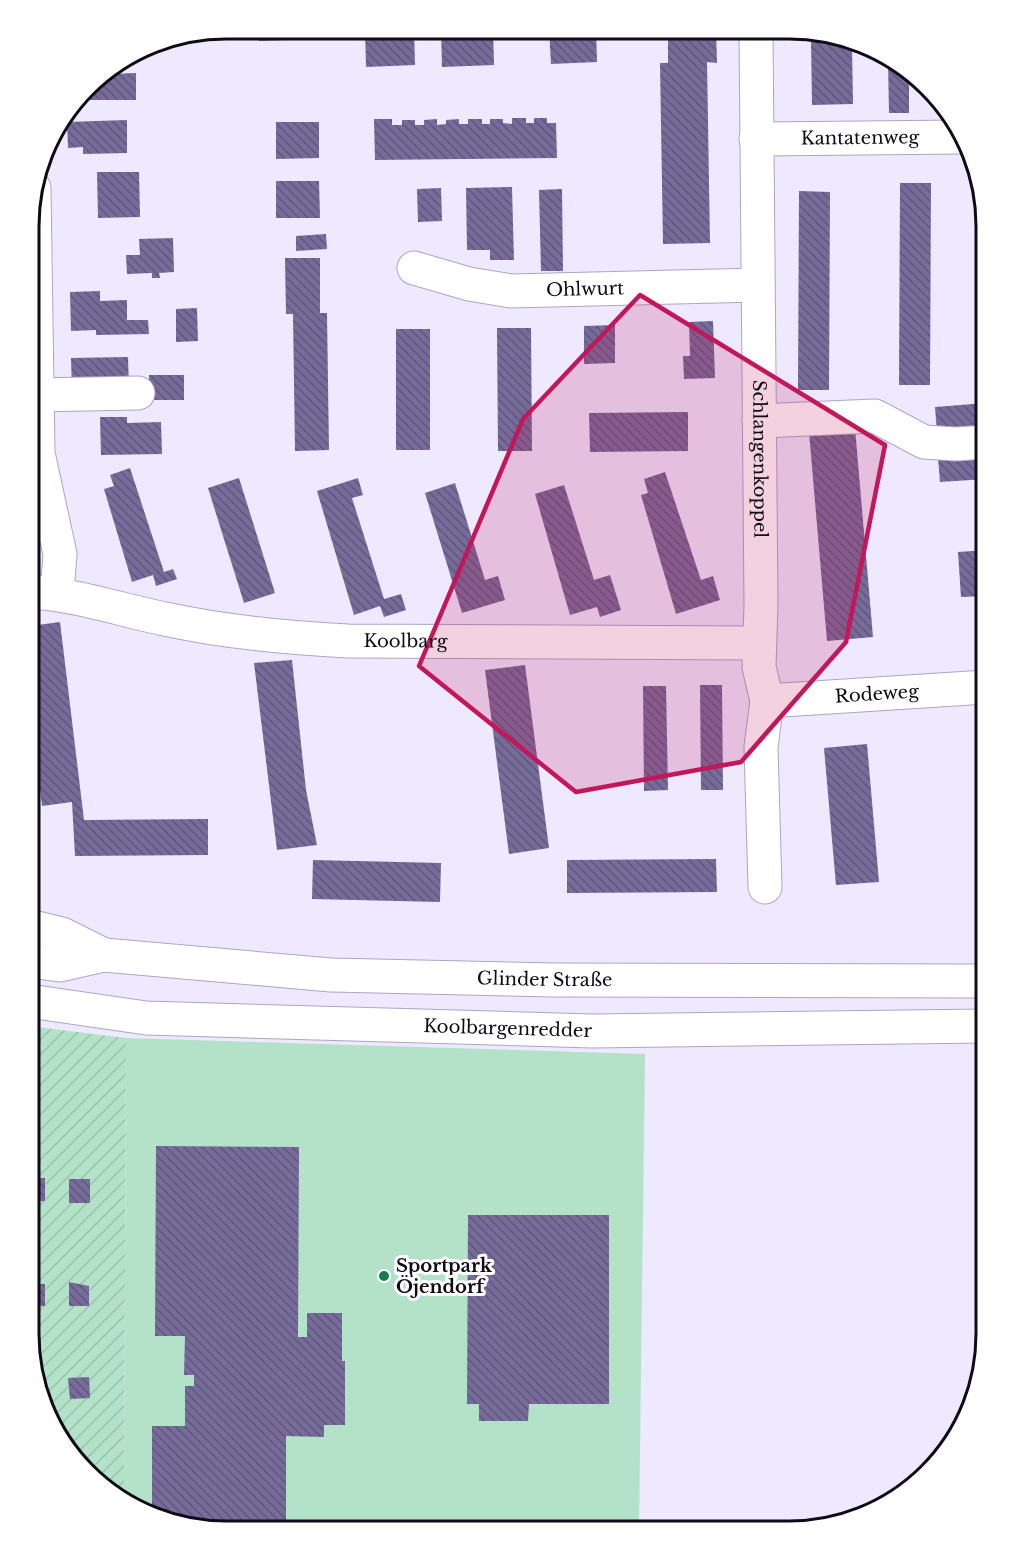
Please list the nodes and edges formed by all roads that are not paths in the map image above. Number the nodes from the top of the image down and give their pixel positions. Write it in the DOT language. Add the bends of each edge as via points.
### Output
graph roads {
  1 [pos="756,39"];
  2 [pos="953,137"];
  3 [pos="756,139"];
  4 [pos="414,268"];
  5 [pos="758,285"];
  6 [pos="138,393"];
  7 [pos="39,395"];
  8 [pos="759,421"];
  9 [pos="976,442"];
  10 [pos="39,458"];
  11 [pos="43,593"];
  12 [pos="758,643"];
  13 [pos="976,688"];
  14 [pos="767,701"];
  15 [pos="765,887"];
  16 [pos="39,928"];
  17 [pos="104,956"];
  18 [pos="39,962"];
  19 [pos="976,981"];
  20 [pos="39,1002"];
  21 [pos="976,1026"];
  1 -- 3 [label="street, Schlangenkoppel"];
  2 -- 3 [label="street, Kantatenweg"];
  3 -- 5 [label="street, Schlangenkoppel"];
  4 -- 5 [label="street, Ohlwurt" via="511,291"];
  5 -- 8 [label="street, Schlangenkoppel"];
  6 -- 7 [label="street"];
  8 -- 9 [label="street" via="875,416 924,442"];
  8 -- 12 [label="street, Schlangenkoppel"];
  10 -- 11 [label="street, Koolbarg" via="60,554"];
  11 -- 12 [label="street, Koolbarg" via="169,620 296,638"];
  12 -- 14 [label="street, Schlangenkoppel"];
  13 -- 14 [label="street, Rodeweg"];
  14 -- 15 [label="street, Schlangenkoppel" via="760,747"];
  16 -- 17 [label="street, Glinder Straße" via="62,934"];
  17 -- 18 [label="street, Glinder Straße" via="60,965"];
  17 -- 19 [label="street, Glinder Straße" via="331,975"];
  20 -- 21 [label="street, Koolbargenredder" via="146,1018 592,1031"];
}
